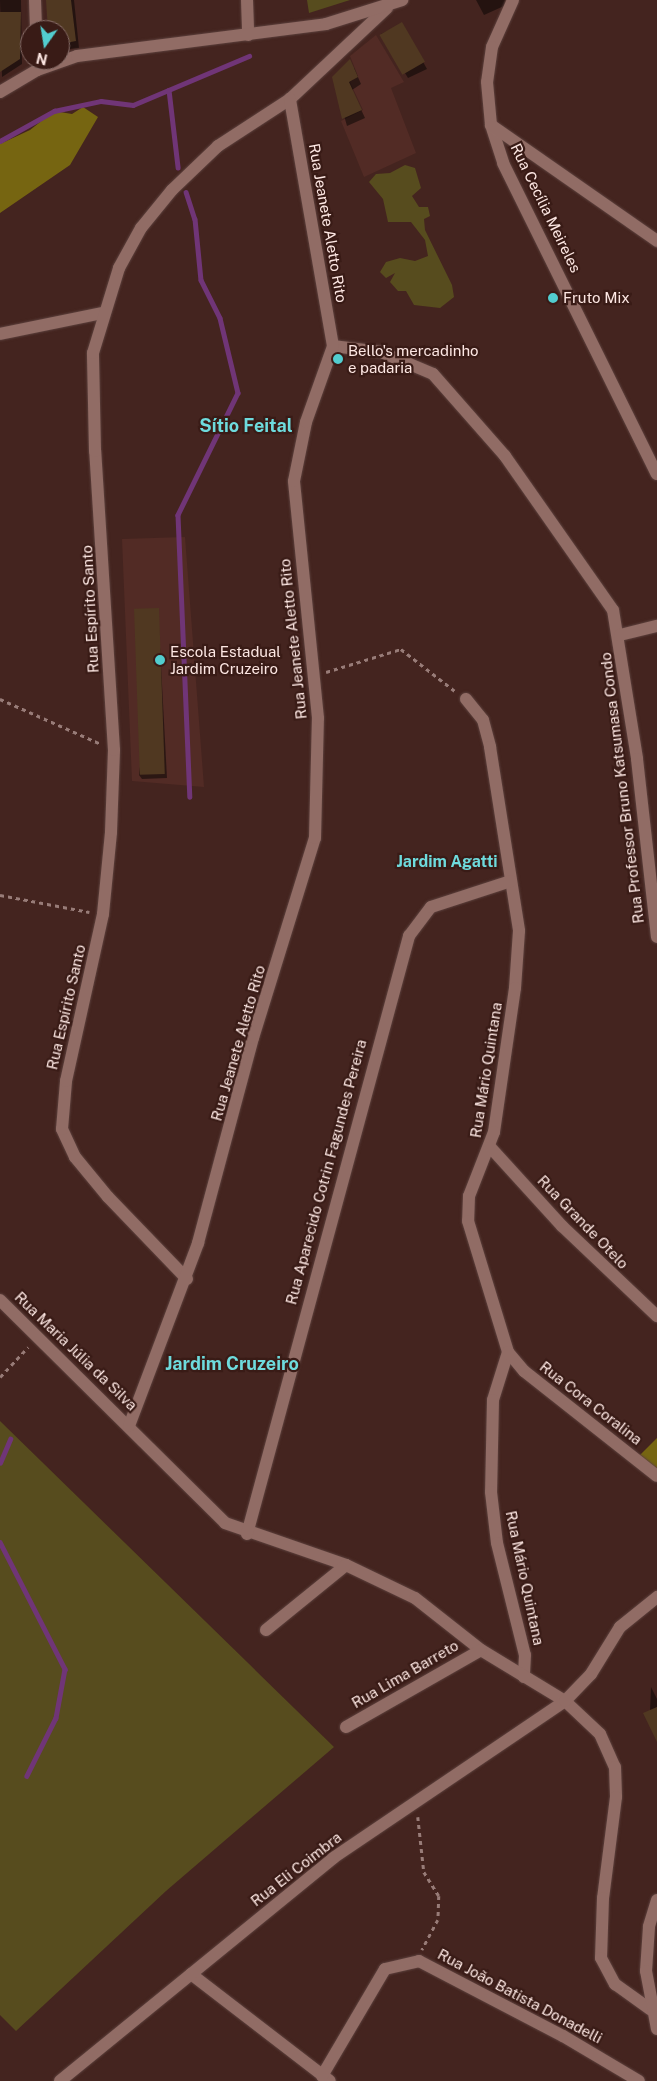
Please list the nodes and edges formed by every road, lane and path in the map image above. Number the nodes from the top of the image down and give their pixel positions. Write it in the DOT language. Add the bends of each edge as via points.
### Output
graph roads {
  1 [pos="35,0"];
  2 [pos="247,0"];
  3 [pos="402,0"];
  4 [pos="513,0"];
  5 [pos="387,8"];
  6 [pos="36,20"];
  7 [pos="248,35"];
  8 [pos="70,58"];
  9 [pos="30,70"];
  10 [pos="0,92"];
  11 [pos="290,99"];
  12 [pos="491,125"];
  13 [pos="657,241"];
  14 [pos="102,313"];
  15 [pos="0,334"];
  16 [pos="333,346"];
  17 [pos="657,474"];
  18 [pos="657,626"];
  19 [pos="620,635"];
  20 [pos="314,676"];
  21 [pos="0,699"];
  22 [pos="466,700"];
  23 [pos="114,750"];
  24 [pos="511,881"];
  25 [pos="0,895"];
  26 [pos="103,914"];
  27 [pos="657,937"];
  28 [pos="490,1147"];
  29 [pos="187,1279"];
  30 [pos="0,1300"];
  31 [pos="657,1316"];
  32 [pos="38,1336"];
  33 [pos="508,1352"];
  34 [pos="0,1378"];
  35 [pos="129,1426"];
  36 [pos="657,1476"];
  37 [pos="247,1534"];
  38 [pos="346,1565"];
  39 [pos="657,1597"];
  40 [pos="266,1630"];
  41 [pos="481,1650"];
  42 [pos="524,1677"];
  43 [pos="565,1701"];
  44 [pos="346,1727"];
  45 [pos="417,1800"];
  46 [pos="657,1900"];
  47 [pos="419,1961"];
  48 [pos="191,1974"];
  49 [pos="650,2010"];
  50 [pos="657,2029"];
  51 [pos="326,2079"];
  52 [pos="60,2081"];
  53 [pos="639,2081"];
  1 -- 6 [label="street"];
  2 -- 7 [label="street"];
  3 -- 5 [label="street"];
  4 -- 12 [label="street, Rua Cecília Meireles" via="492,47 487,82"];
  5 -- 7 [label="street" via="326,24"];
  5 -- 11 [label="street, Rua Espírito Santo"];
  7 -- 8 [label="street"];
  9 -- 10 [label="street"];
  11 -- 14 [label="street, Rua Espírito Santo" via="218,146 172,190 141,228 118,268"];
  11 -- 16 [label="street, Rua Jeanete Aletto Rito"];
  12 -- 13 [label="street"];
  12 -- 17 [label="street, Rua Cecília Meireles" via="503,163"];
  14 -- 15 [label="street"];
  14 -- 23 [label="street, Rua Espírito Santo" via="93,353 92,396"];
  16 -- 19 [label="street, Rua Professor Bruno Katsumasa Condo" via="382,352 434,374 505,456 613,610"];
  16 -- 20 [label="street, Rua Jeanete Aletto Rito" via="304,430 294,481"];
  18 -- 19 [label="street"];
  19 -- 27 [label="street, Rua Professor Bruno Katsumasa Condo"];
  20 -- 22 [label="path" via="401,649"];
  20 -- 29 [label="street, Rua Jeanete Aletto Rito" via="320,752 315,838 253,1038"];
  21 -- 23 [label="path"];
  22 -- 24 [label="street, Rua Mário Quintana" via="483,720 490,748"];
  23 -- 26 [label="street, Rua Espírito Santo"];
  24 -- 28 [label="street, Rua Mário Quintana" via="519,954"];
  24 -- 37 [label="street, Rua Aparecido Cotrin Fagundes Pereira" via="431,907 409,936"];
  25 -- 26 [label="path"];
  26 -- 29 [label="street, Rua Espírito Santo" via="66,1081 62,1129 75,1157 108,1198"];
  28 -- 31 [label="street, Rua Grande Otelo" via="562,1226"];
  28 -- 33 [label="street, Rua Mário Quintana" via="469,1196 468,1221"];
  29 -- 35 [label="street, Rua Jeanete Aletto Rito"];
  30 -- 32 [label="street, Rua Maria Júlia da Silva"];
  32 -- 34 [label="path"];
  32 -- 35 [label="street, Rua Maria Júlia da Silva"];
  33 -- 36 [label="street, Rua Cora Coralina" via="524,1370"];
  33 -- 42 [label="street, Rua Mário Quintana" via="493,1400 491,1492 497,1543 524,1648"];
  35 -- 37 [label="street, Rua Maria Júlia da Silva" via="196,1499"];
  37 -- 38 [label="street, Rua Maria Júlia da Silva"];
  38 -- 40 [label="street"];
  38 -- 41 [label="street, Rua Maria Júlia da Silva" via="415,1598"];
  39 -- 43 [label="street, Rua Eli Coimbra" via="620,1628 591,1674"];
  41 -- 42 [label="street, Rua Maria Júlia da Silva"];
  41 -- 44 [label="street, Rua Lima Barreto"];
  42 -- 43 [label="street, Rua Maria Júlia da Silva"];
  43 -- 45 [label="street, Rua Eli Coimbra"];
  43 -- 49 [label="street, Rua Maria Júlia da Silva" via="600,1734 615,1767 601,1958 615,1984"];
  45 -- 47 [label="path" via="424,1872 439,1896 438,1920 426,1937"];
  45 -- 48 [label="street, Rua Eli Coimbra" via="334,1858"];
  46 -- 49 [label="street" via="646,1945"];
  47 -- 51 [label="street, Rua João Batista Donadelli" via="385,1969"];
  47 -- 53 [label="street, Rua João Batista Donadelli"];
  48 -- 51 [label="street"];
  48 -- 52 [label="street, Rua Eli Coimbra"];
  49 -- 50 [label="street"];
}
